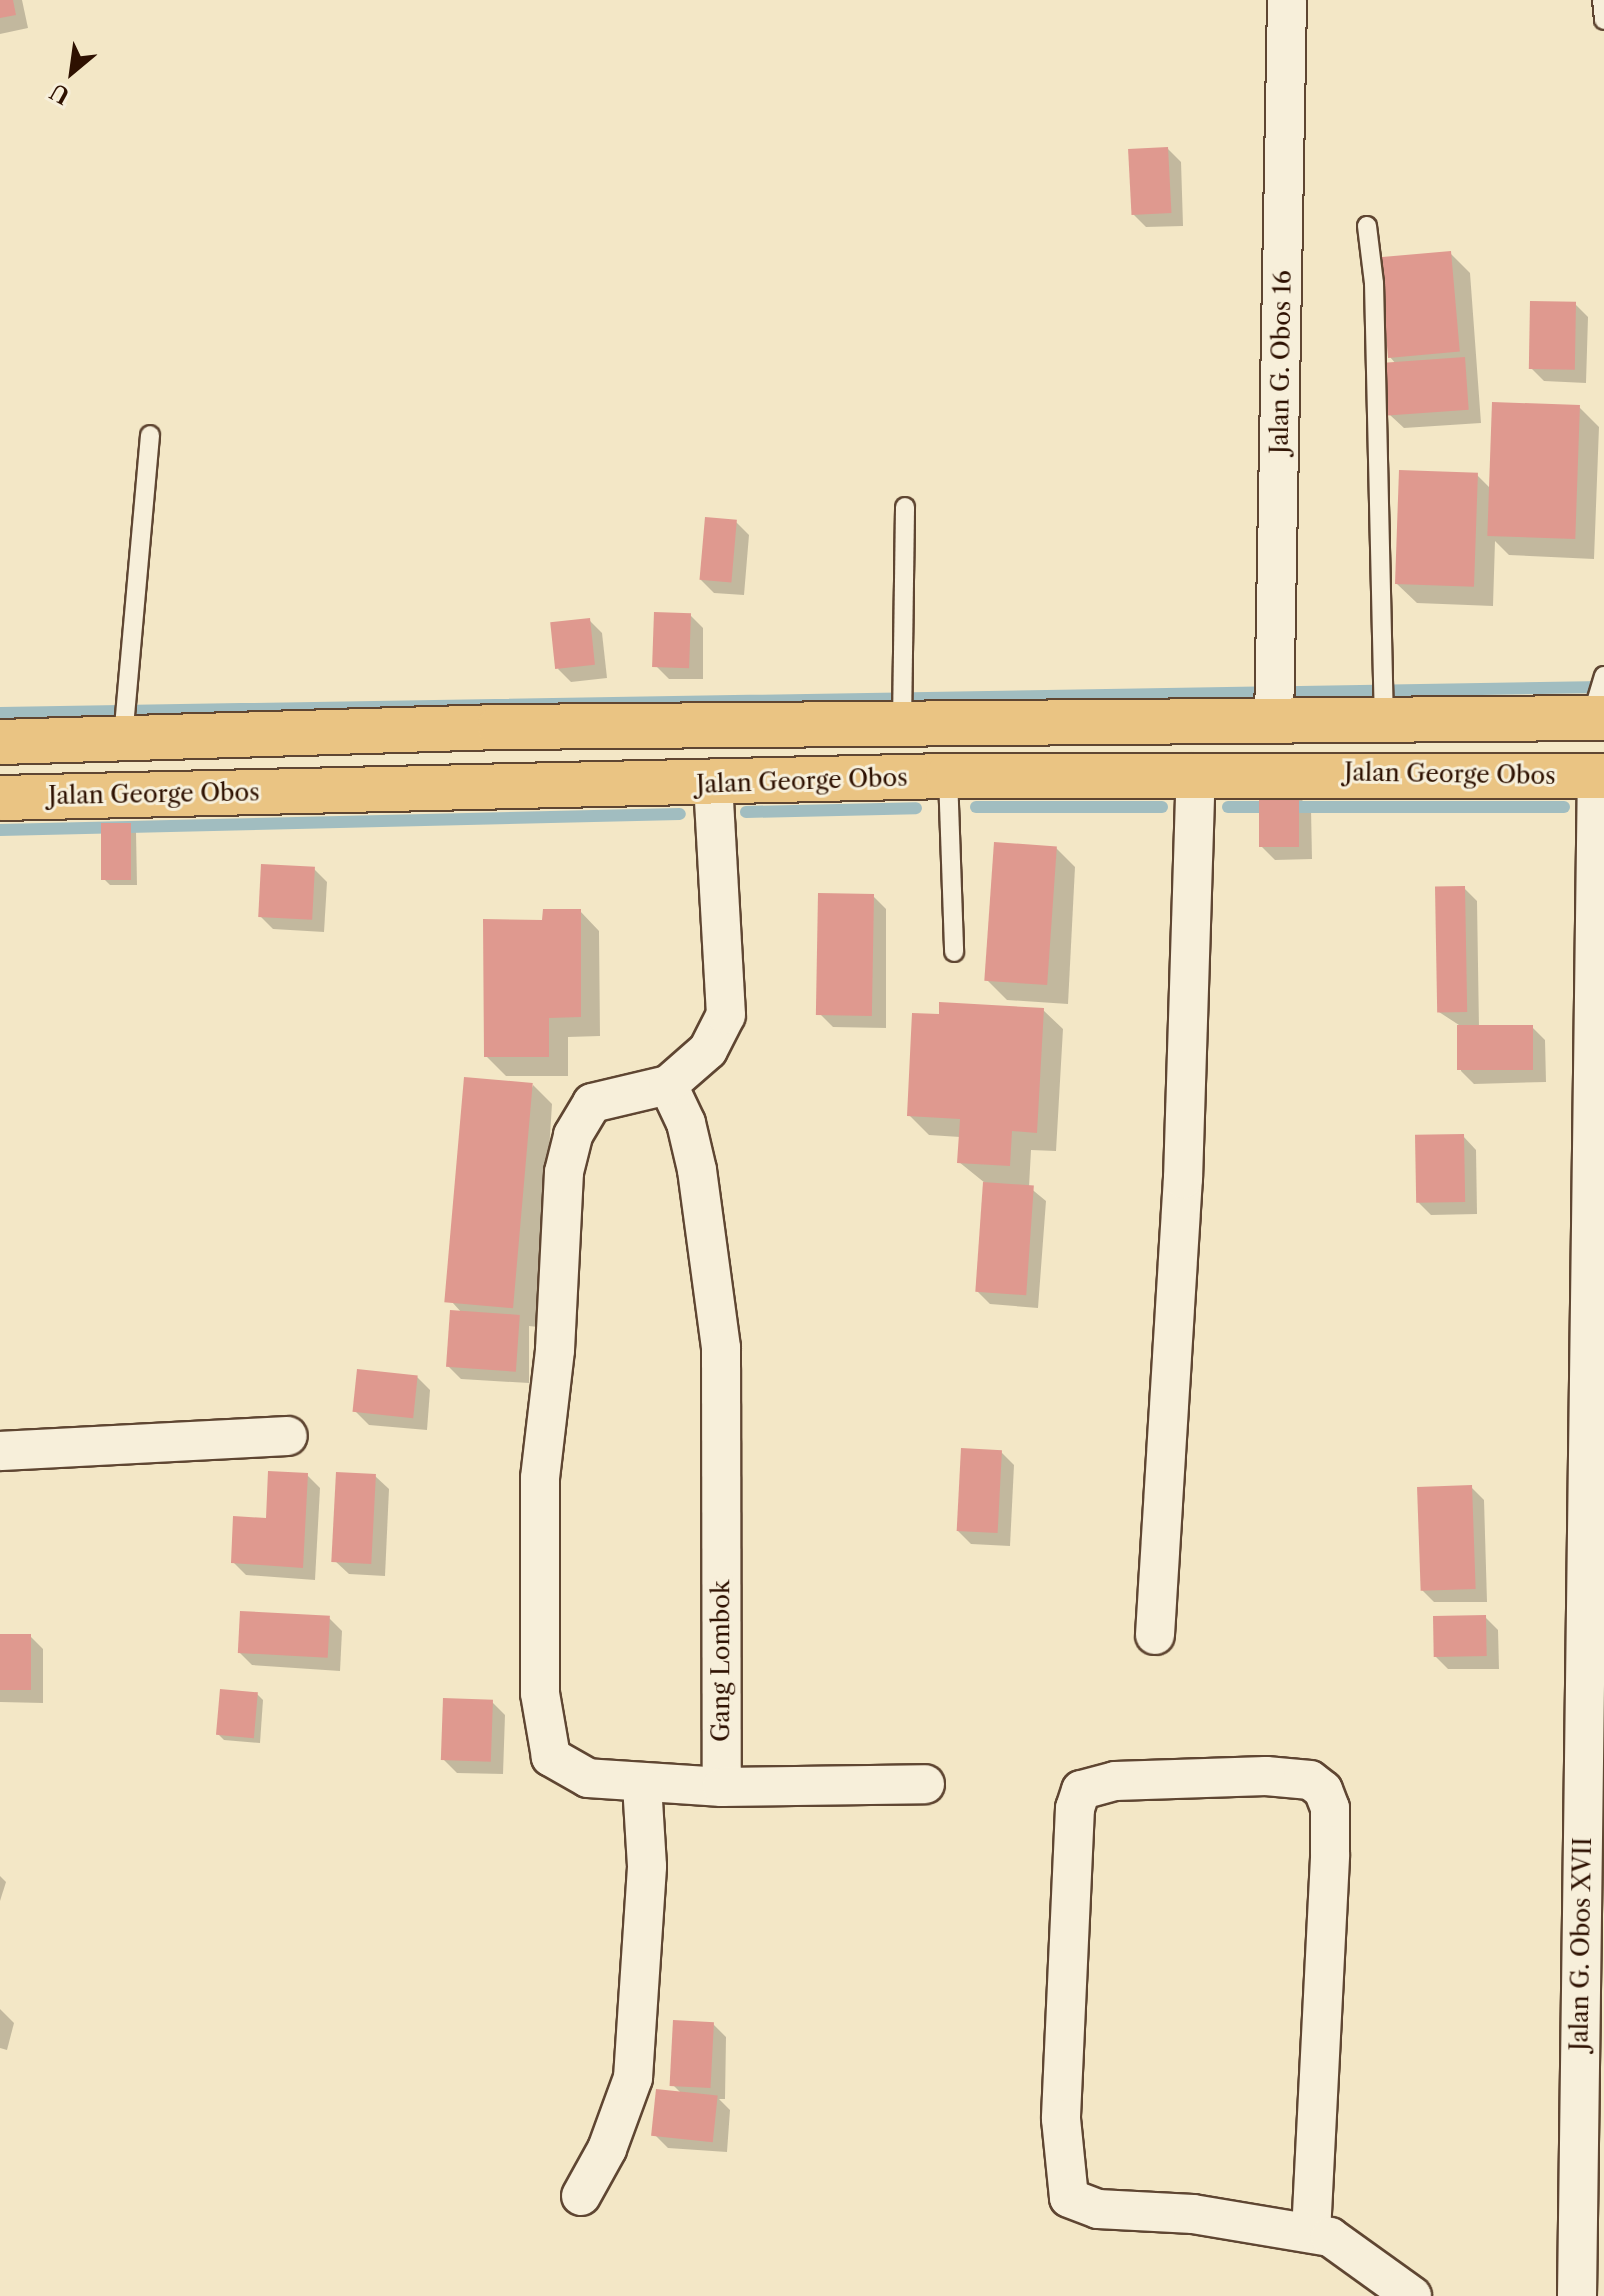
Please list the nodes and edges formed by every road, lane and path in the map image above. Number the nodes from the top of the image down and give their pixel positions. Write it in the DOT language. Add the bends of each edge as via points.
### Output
graph roads {
  1 [pos="1287,0"];
  2 [pos="1602,0"];
  3 [pos="1604,20"];
  4 [pos="1367,226"];
  5 [pos="150,435"];
  6 [pos="905,507"];
  7 [pos="1604,676"];
  8 [pos="1598,718"];
  9 [pos="1384,722"];
  10 [pos="1274,723"];
  11 [pos="902,727"];
  12 [pos="122,741"];
  13 [pos="0,742"];
  14 [pos="1196,773"];
  15 [pos="948,776"];
  16 [pos="1601,776"];
  17 [pos="713,785"];
  18 [pos="0,798"];
  19 [pos="954,952"];
  20 [pos="668,1085"];
  21 [pos="288,1436"];
  22 [pos="0,1451"];
  23 [pos="1155,1635"];
  24 [pos="642,1784"];
  25 [pos="925,1784"];
  26 [pos="722,1787"];
  27 [pos="1592,2022"];
  28 [pos="581,2196"];
  29 [pos="1311,2233"];
  30 [pos="1412,2296"];
  31 [pos="1577,2296"];
  1 -- 10 [label="street, Jalan G. Obos 16"];
  2 -- 3 [label="lane"];
  4 -- 9 [label="lane" via="1374,283"];
  5 -- 12 [label="lane"];
  6 -- 11 [label="lane"];
  7 -- 8 [label="lane"];
  8 -- 9 [label="main road, Jalan George Obos"];
  9 -- 10 [label="main road, Jalan George Obos"];
  10 -- 11 [label="main road, Jalan George Obos"];
  11 -- 12 [label="main road, Jalan George Obos" via="500,727"];
  12 -- 13 [label="main road, Jalan George Obos"];
  14 -- 15 [label="main road, Jalan George Obos"];
  14 -- 16 [label="main road, Jalan George Obos"];
  14 -- 23 [label="street" via="1183,1179"];
  15 -- 17 [label="main road, Jalan George Obos"];
  15 -- 19 [label="lane"];
  16 -- 27 [label="street, Jalan G. Obos XVII"];
  17 -- 18 [label="main road, Jalan George Obos"];
  17 -- 20 [label="street" via="726,1015 708,1050"];
  20 -- 24 [label="street" via="592,1103 573,1135 564,1172 555,1350 540,1478 540,1693 551,1757 588,1778"];
  20 -- 26 [label="street, Gang Lombok" via="686,1123 697,1170 721,1348"];
  21 -- 22 [label="street"];
  24 -- 26 [label="street"];
  24 -- 28 [label="street" via="647,1866 633,2078 607,2149"];
  25 -- 26 [label="street"];
  27 -- 31 [label="street, Jalan G. Obos XVII"];
  29 -- 29 [label="street" via="1330,1854 1330,1808 1323,1790 1310,1780 1266,1776 1115,1781 1081,1790 1075,1808 1061,2119 1069,2198 1098,2209 1193,2214"];
  29 -- 30 [label="street" via="1330,2237"];
}
